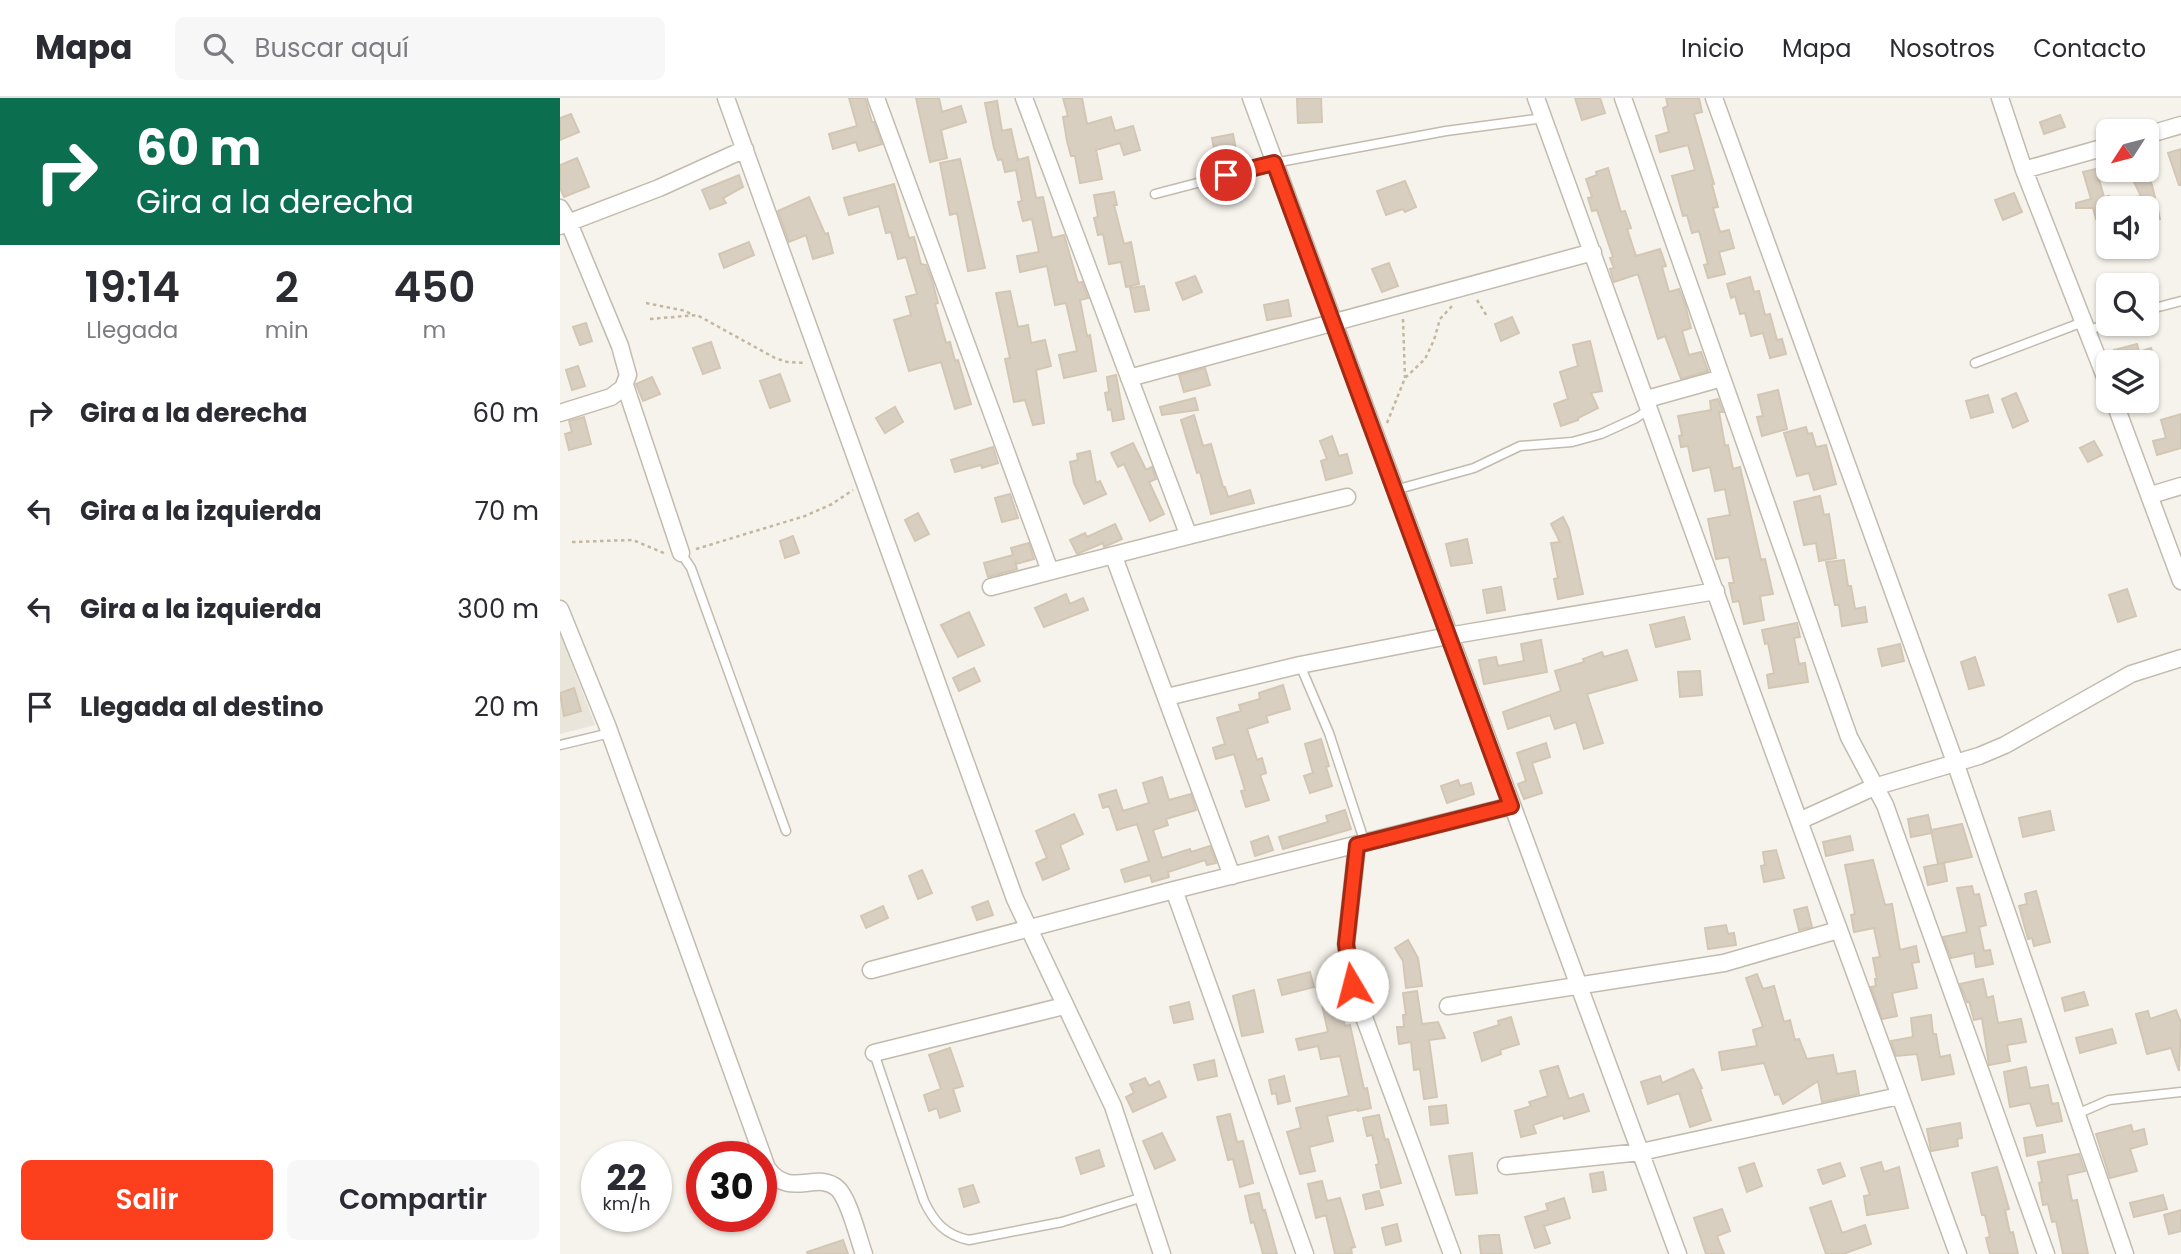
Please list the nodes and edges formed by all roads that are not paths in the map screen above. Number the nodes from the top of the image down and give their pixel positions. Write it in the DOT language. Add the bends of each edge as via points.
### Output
graph roads {
  1 [pos="726,98"];
  2 [pos="876,98"];
  3 [pos="1024,98"];
  4 [pos="1251,98"];
  5 [pos="1536,98"];
  6 [pos="1623,98"];
  7 [pos="1714,98"];
  8 [pos="2000,98"];
  9 [pos="1544,118"];
  10 [pos="2181,125"];
  11 [pos="2160,131"];
  12 [pos="745,149"];
  13 [pos="2096,150"];
  14 [pos="1274,163"];
  15 [pos="2024,170"];
  16 [pos="1155,194"];
  17 [pos="560,208"];
  18 [pos="564,224"];
  19 [pos="1593,252"];
  20 [pos="2181,301"];
  21 [pos="2159,307"];
  22 [pos="1334,322"];
  23 [pos="2096,325"];
  24 [pos="2085,326"];
  25 [pos="2096,354"];
  26 [pos="1975,363"];
  27 [pos="1129,378"];
  28 [pos="1722,378"];
  29 [pos="625,385"];
  30 [pos="1649,403"];
  31 [pos="560,413"];
  32 [pos="2119,413"];
  33 [pos="2181,486"];
  34 [pos="1395,490"];
  35 [pos="2151,495"];
  36 [pos="1347,497"];
  37 [pos="1188,534"];
  38 [pos="681,553"];
  39 [pos="1114,556"];
  40 [pos="1051,571"];
  41 [pos="2181,581"];
  42 [pos="991,587"];
  43 [pos="1716,591"];
  44 [pos="560,609"];
  45 [pos="1448,636"];
  46 [pos="2181,658"];
  47 [pos="1300,665"];
  48 [pos="1167,697"];
  49 [pos="610,733"];
  50 [pos="560,745"];
  51 [pos="1955,762"];
  52 [pos="1874,787"];
  53 [pos="1511,806"];
  54 [pos="1799,821"];
  55 [pos="786,831"];
  56 [pos="1361,844"];
  57 [pos="1232,876"];
  58 [pos="1174,890"];
  59 [pos="1028,929"];
  60 [pos="1838,930"];
  61 [pos="871,970"];
  62 [pos="1578,986"];
  63 [pos="1064,1006"];
  64 [pos="1448,1006"];
  65 [pos="874,1053"];
  66 [pos="2181,1092"];
  67 [pos="1899,1096"];
  68 [pos="2077,1114"];
  69 [pos="1641,1152"];
  70 [pos="1506,1166"];
  71 [pos="1143,1197"];
  72 [pos="864,1254"];
  73 [pos="1162,1254"];
  74 [pos="1305,1254"];
  75 [pos="1452,1254"];
  76 [pos="1678,1254"];
  77 [pos="1958,1254"];
  78 [pos="2046,1254"];
  79 [pos="2125,1254"];
  1 -- 12 [label="street"];
  2 -- 40 [label="street"];
  3 -- 27 [label="street"];
  4 -- 14 [label="street"];
  5 -- 9 [label="street"];
  6 -- 28 [label="street"];
  7 -- 51 [label="street"];
  8 -- 15 [label="street"];
  9 -- 14 [label="lane"];
  9 -- 19 [label="street"];
  10 -- 11 [label="street"];
  12 -- 18 [label="street"];
  12 -- 59 [label="street"];
  13 -- 15 [label="street"];
  14 -- 16 [label="lane"];
  14 -- 22 [label="street"];
  15 -- 24 [label="street"];
  17 -- 18 [label="street"];
  18 -- 29 [label="street" via="628,368"];
  19 -- 22 [label="street"];
  19 -- 30 [label="street"];
  20 -- 21 [label="lane"];
  22 -- 27 [label="street"];
  22 -- 34 [label="street"];
  23 -- 24 [label="lane"];
  24 -- 25 [label="street"];
  24 -- 26 [label="lane"];
  27 -- 37 [label="street"];
  28 -- 30 [label="street"];
  28 -- 52 [label="street" via="1849,737"];
  29 -- 31 [label="street" via="611,397"];
  29 -- 38 [label="street"];
  30 -- 34 [label="lane" via="1601,434 1572,442 1520,446 1474,468"];
  30 -- 43 [label="street"];
  32 -- 35 [label="street"];
  33 -- 35 [label="street"];
  34 -- 45 [label="street"];
  35 -- 41 [label="street"];
  36 -- 37 [label="street"];
  37 -- 39 [label="street"];
  38 -- 55 [label="lane" via="691,568"];
  39 -- 40 [label="street"];
  39 -- 48 [label="street"];
  40 -- 42 [label="street"];
  43 -- 45 [label="street"];
  43 -- 54 [label="street"];
  44 -- 49 [label="street"];
  45 -- 47 [label="street"];
  45 -- 53 [label="street"];
  46 -- 51 [label="street" via="2131,674 2005,745"];
  47 -- 48 [label="street"];
  47 -- 56 [label="lane" via="1329,733"];
  48 -- 57 [label="street"];
  49 -- 50 [label="lane"];
  49 -- 72 [label="street" via="767,1168 776,1180 788,1184 835,1186 843,1195"];
  51 -- 52 [label="street"];
  51 -- 68 [label="street"];
  52 -- 54 [label="street"];
  52 -- 78 [label="street" via="1885,805"];
  53 -- 56 [label="street"];
  53 -- 62 [label="street"];
  54 -- 60 [label="street"];
  56 -- 57 [label="street"];
  56 -- 75 [label="street" via="1346,944 1352,985"];
  57 -- 58 [label="street"];
  58 -- 59 [label="street"];
  58 -- 74 [label="street"];
  59 -- 61 [label="street"];
  59 -- 63 [label="street"];
  60 -- 62 [label="street" via="1724,963"];
  60 -- 67 [label="street"];
  62 -- 64 [label="street"];
  62 -- 69 [label="street"];
  63 -- 65 [label="street"];
  63 -- 71 [label="street" via="1112,1107"];
  65 -- 71 [label="lane" via="924,1201 933,1219 957,1238 969,1240 1062,1222"];
  66 -- 68 [label="lane" via="2109,1100"];
  67 -- 69 [label="street"];
  67 -- 77 [label="street"];
  68 -- 79 [label="street"];
  69 -- 70 [label="street"];
  69 -- 76 [label="street"];
  71 -- 73 [label="street"];
}
